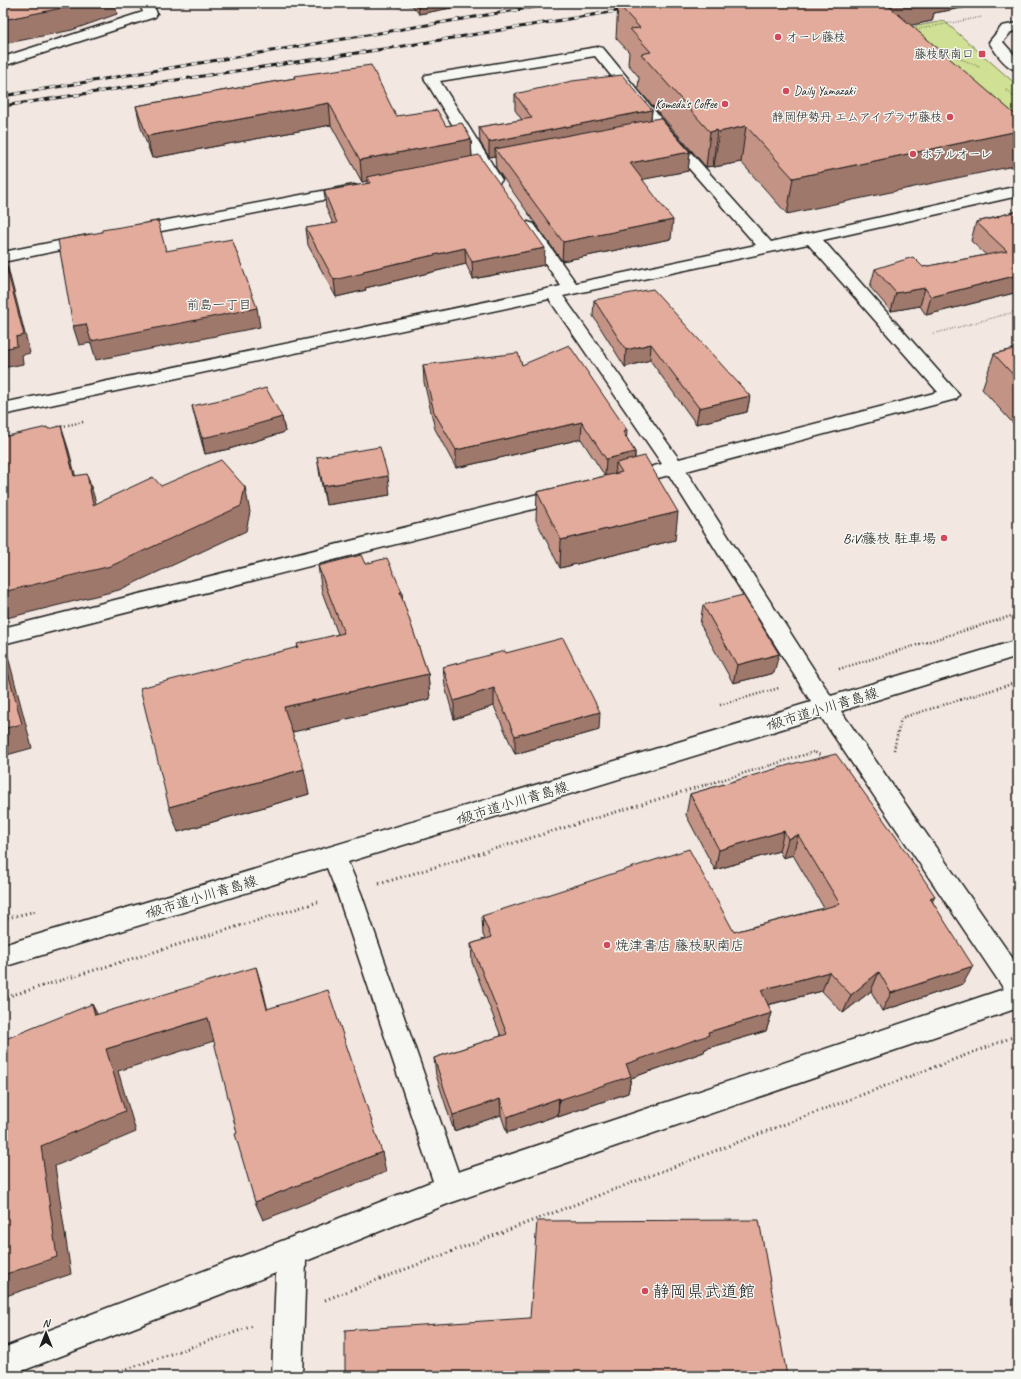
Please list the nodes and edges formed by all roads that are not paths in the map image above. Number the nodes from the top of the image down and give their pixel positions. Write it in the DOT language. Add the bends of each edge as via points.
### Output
graph roads {
  1 [pos="146,3"];
  2 [pos="1018,27"];
  3 [pos="3,62"];
  4 [pos="1018,67"];
  5 [pos="663,130"];
  6 [pos="648,133"];
  7 [pos="499,162"];
  8 [pos="476,167"];
  9 [pos="367,187"];
  10 [pos="501,190"];
  11 [pos="1018,191"];
  12 [pos="519,215"];
  13 [pos="812,238"];
  14 [pos="767,248"];
  15 [pos="3,257"];
  16 [pos="572,289"];
  17 [pos="552,292"];
  18 [pos="3,409"];
  19 [pos="674,467"];
  20 [pos="605,485"];
  21 [pos="582,490"];
  22 [pos="3,636"];
  23 [pos="1018,648"];
  24 [pos="826,707"];
  25 [pos="334,856"];
  26 [pos="3,956"];
  27 [pos="1018,987"];
  28 [pos="1018,996"];
  29 [pos="450,1189"];
  30 [pos="292,1252"];
  31 [pos="3,1363"];
  32 [pos="287,1376"];
  1 -- 3 [label="street" via="150,14"];
  2 -- 4 [label="street" via="1007,29 996,42"];
  5 -- 6 [label="street"];
  5 -- 8 [label="street" via="598,51 431,78"];
  5 -- 14 [label="street"];
  7 -- 8 [label="street"];
  8 -- 10 [label="street"];
  9 -- 15 [label="street"];
  11 -- 13 [label="street"];
  12 -- 16 [label="street"];
  13 -- 14 [label="street"];
  13 -- 19 [label="street" via="950,395"];
  14 -- 16 [label="street"];
  16 -- 17 [label="street"];
  17 -- 18 [label="street"];
  17 -- 19 [label="street"];
  19 -- 20 [label="street"];
  19 -- 24 [label="street"];
  21 -- 22 [label="street"];
  23 -- 24 [label="street, 1級市道小川青島線"];
  24 -- 25 [label="street, 1級市道小川青島線"];
  24 -- 27 [label="street"];
  25 -- 26 [label="street, 1級市道小川青島線"];
  25 -- 29 [label="street"];
  28 -- 29 [label="street"];
  29 -- 30 [label="street"];
  30 -- 31 [label="street"];
  30 -- 32 [label="street"];
}
